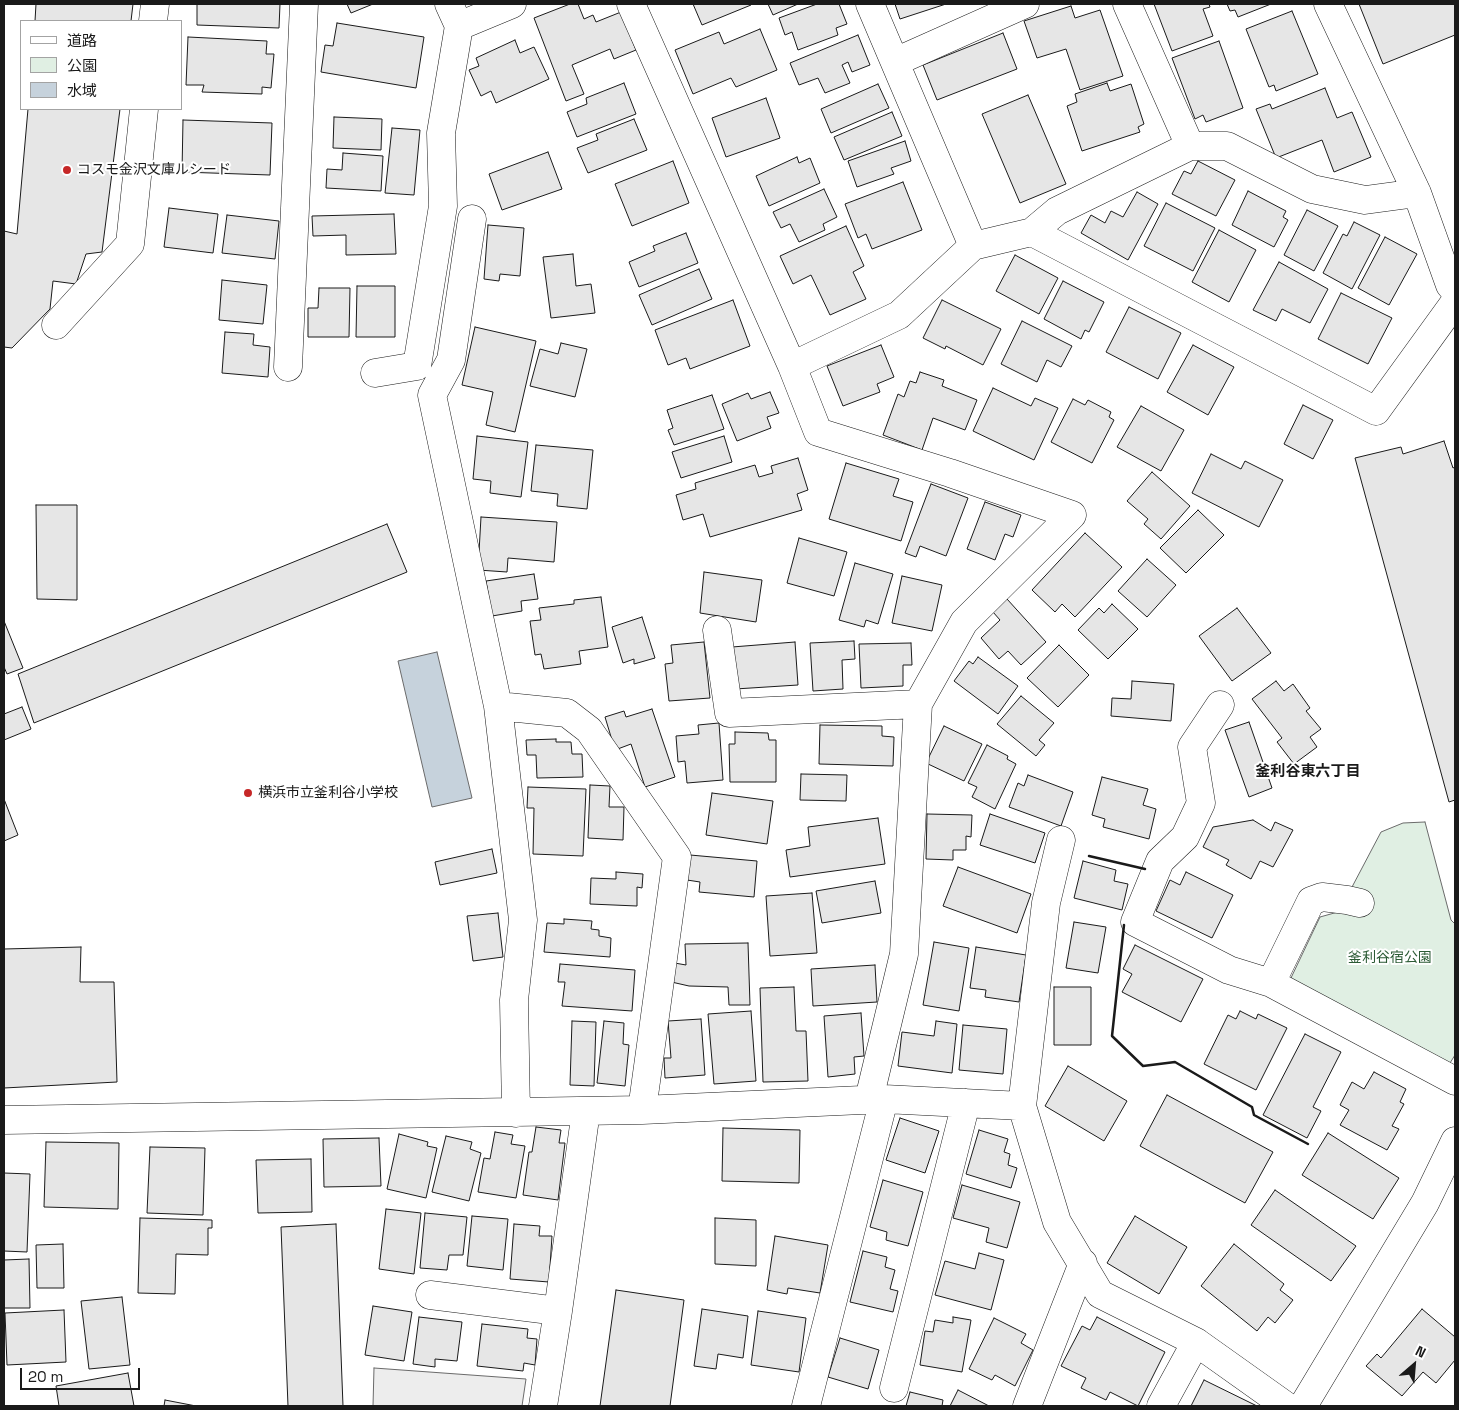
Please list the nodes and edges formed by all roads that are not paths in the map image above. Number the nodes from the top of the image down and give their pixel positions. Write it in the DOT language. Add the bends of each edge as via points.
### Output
graph roads {
  1 [pos="155,4"];
  2 [pos="304,4"];
  3 [pos="512,4"];
  4 [pos="631,4"];
  5 [pos="870,4"];
  6 [pos="1025,4"];
  7 [pos="1127,4"];
  8 [pos="1328,4"];
  9 [pos="454,15"];
  10 [pos="153,20"];
  11 [pos="895,62"];
  12 [pos="144,110"];
  13 [pos="1190,146"];
  14 [pos="1417,193"];
  15 [pos="472,219"];
  16 [pos="1032,232"];
  17 [pos="973,246"];
  18 [pos="436,251"];
  19 [pos="1455,291"];
  20 [pos="1455,302"];
  21 [pos="56,325"];
  22 [pos="792,366"];
  23 [pos="288,367"];
  24 [pos="375,373"];
  25 [pos="432,395"];
  26 [pos="717,630"];
  27 [pos="918,704"];
  28 [pos="1220,705"];
  29 [pos="498,706"];
  30 [pos="1061,840"];
  31 [pos="1360,903"];
  32 [pos="1271,984"];
  33 [pos="1455,1081"];
  34 [pos="876,1099"];
  35 [pos="966,1103"];
  36 [pos="1022,1106"];
  37 [pos="642,1110"];
  38 [pos="586,1111"];
  39 [pos="516,1113"];
  40 [pos="4,1120"];
  41 [pos="1455,1141"];
  42 [pos="1083,1263"];
  43 [pos="430,1295"];
  44 [pos="558,1311"];
  45 [pos="1196,1342"];
  46 [pos="894,1388"];
  47 [pos="543,1406"];
  48 [pos="806,1406"];
  49 [pos="1027,1406"];
  50 [pos="1161,1406"];
  51 [pos="1286,1406"];
  52 [pos="1303,1406"];
  1 -- 10 [label="street"];
  2 -- 23 [label="street"];
  3 -- 9 [label="street"];
  4 -- 22 [label="street"];
  5 -- 11 [label="street"];
  6 -- 11 [label="street"];
  7 -- 13 [label="street"];
  8 -- 14 [label="street"];
  9 -- 18 [label="street" via="441,133 443,206"];
  11 -- 17 [label="street"];
  12 -- 21 [label="street" via="130,244"];
  13 -- 14 [label="street" via="1227,146 1312,189 1366,200"];
  13 -- 16 [label="street" via="1058,211"];
  14 -- 19 [label="street"];
  15 -- 25 [label="street" via="451,360"];
  16 -- 17 [label="street"];
  16 -- 20 [label="street" via="1376,410"];
  17 -- 22 [label="street" via="899,315"];
  18 -- 24 [label="street" via="417,366"];
  18 -- 25 [label="street" via="447,281"];
  22 -- 27 [label="street" via="818,432 1072,515 964,622"];
  25 -- 29 [label="street"];
  26 -- 27 [label="street" via="729,713"];
  27 -- 34 [label="street" via="904,954"];
  28 -- 32 [label="street" via="1192,748 1201,803 1185,837 1160,860 1135,922 1229,970"];
  29 -- 37 [label="street" via="568,713 589,730 677,858"];
  29 -- 39 [label="street" via="523,920 514,1000"];
  30 -- 36 [label="street" via="1046,903"];
  31 -- 32 [label="street" via="1322,897 1311,902"];
  32 -- 33 [label="street"];
  34 -- 35 [label="street"];
  34 -- 37 [label="street"];
  34 -- 48 [label="street"];
  35 -- 36 [label="street"];
  35 -- 46 [label="street"];
  36 -- 42 [label="street" via="1057,1222"];
  37 -- 38 [label="street"];
  38 -- 39 [label="street"];
  38 -- 44 [label="street"];
  39 -- 40 [label="street"];
  41 -- 52 [label="street" via="1425,1203"];
  42 -- 45 [label="street" via="1100,1294"];
  42 -- 49 [label="street"];
  43 -- 44 [label="street"];
  44 -- 47 [label="street"];
  45 -- 50 [label="street"];
  45 -- 51 [label="street"];
}
